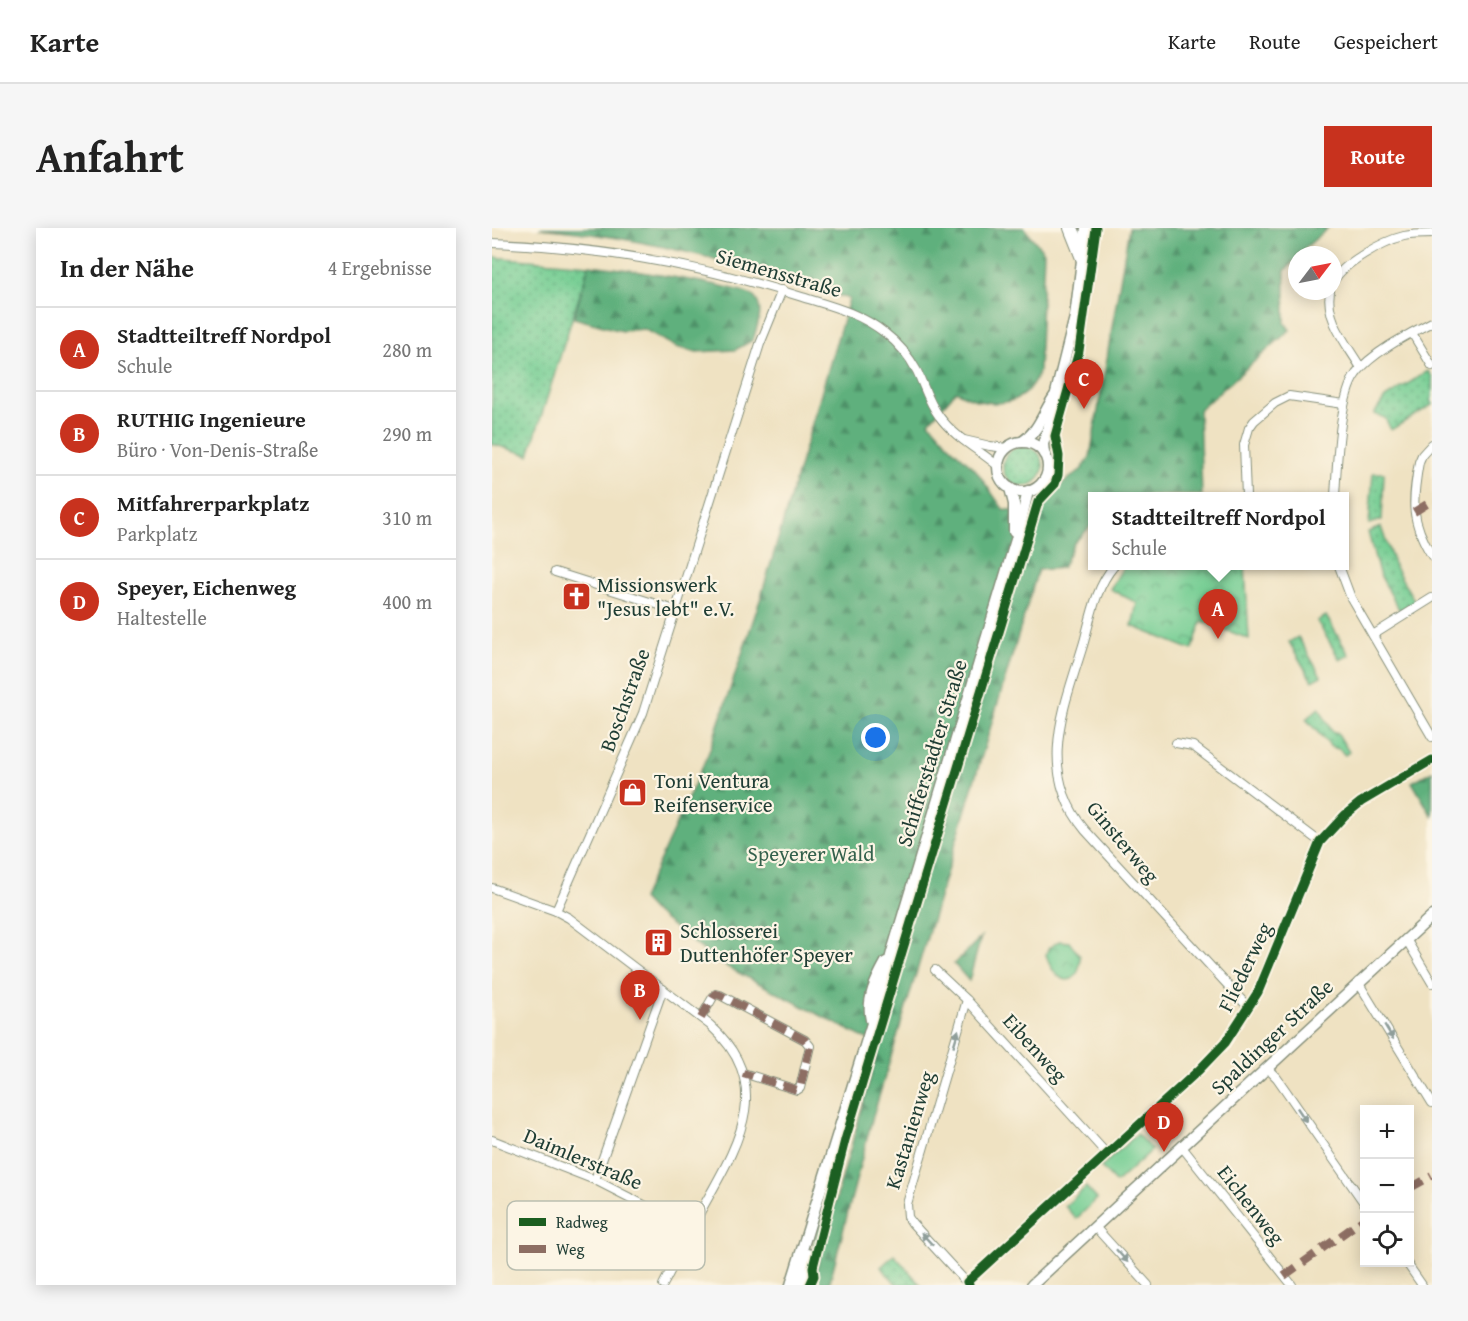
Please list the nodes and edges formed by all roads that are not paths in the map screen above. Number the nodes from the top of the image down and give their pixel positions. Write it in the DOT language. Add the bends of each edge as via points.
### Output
graph roads {
  1 [pos="1071,228"];
  2 [pos="1086,228"];
  3 [pos="1432,234"];
  4 [pos="492,243"];
  5 [pos="1083,258"];
  6 [pos="1342,272"];
  7 [pos="782,290"];
  8 [pos="1328,300"];
  9 [pos="1432,322"];
  10 [pos="1412,333"];
  11 [pos="1432,366"];
  12 [pos="1361,368"];
  13 [pos="1055,397"];
  14 [pos="1344,404"];
  15 [pos="960,438"];
  16 [pos="1022,442"];
  17 [pos="1432,444"];
  18 [pos="1006,448"];
  19 [pos="1044,454"];
  20 [pos="998,466"];
  21 [pos="1010,488"];
  22 [pos="1028,491"];
  23 [pos="1246,492"];
  24 [pos="1335,492"];
  25 [pos="1432,556"];
  26 [pos="1008,564"];
  27 [pos="1112,570"];
  28 [pos="1340,570"];
  29 [pos="555,572"];
  30 [pos="1432,598"];
  31 [pos="675,610"];
  32 [pos="1373,635"];
  33 [pos="1432,737"];
  34 [pos="1176,743"];
  35 [pos="1432,760"];
  36 [pos="1320,842"];
  37 [pos="492,888"];
  38 [pos="556,911"];
  39 [pos="1432,916"];
  40 [pos="1406,939"];
  41 [pos="935,970"];
  42 [pos="1358,982"];
  43 [pos="1432,983"];
  44 [pos="663,989"];
  45 [pos="967,999"];
  46 [pos="1248,1007"];
  47 [pos="701,1018"];
  48 [pos="1267,1068"];
  49 [pos="743,1073"];
  50 [pos="1432,1103"];
  51 [pos="492,1140"];
  52 [pos="1182,1147"];
  53 [pos="1106,1153"];
  54 [pos="595,1180"];
  55 [pos="1360,1196"];
  56 [pos="820,1198"];
  57 [pos="636,1201"];
  58 [pos="705,1203"];
  59 [pos="1096,1228"];
  60 [pos="1409,1267"];
  61 [pos="670,1270"];
  62 [pos="968,1284"];
  63 [pos="663,1285"];
  64 [pos="791,1285"];
  65 [pos="800,1285"];
  66 [pos="1032,1285"];
  67 [pos="1148,1285"];
  68 [pos="1292,1285"];
  69 [pos="1422,1285"];
  1 -- 5 [label="highway"];
  2 -- 5 [label="main road"];
  3 -- 6 [label="street" via="1387,242"];
  4 -- 7 [label="street, Siemensstraße" via="650,260"];
  5 -- 13 [label="main road" via="1075,317"];
  7 -- 15 [label="street, Siemensstraße" via="857,315 886,333 916,370 938,416"];
  7 -- 31 [label="street, Boschstraße" via="757,352"];
  8 -- 12 [label="street" via="1332,320"];
  9 -- 10 [label="street"];
  10 -- 11 [label="street"];
  10 -- 12 [label="street"];
  12 -- 14 [label="street" via="1352,380"];
  13 -- 16 [label="main road" via="1032,435"];
  13 -- 19 [label="main road"];
  14 -- 23 [label="street" via="1290,396 1254,421 1245,436"];
  14 -- 24 [label="street"];
  15 -- 18 [label="street"];
  15 -- 20 [label="street, Siemensstraße"];
  16 -- 18 [label="main road"];
  16 -- 19 [label="main road" via="1035,445"];
  17 -- 25 [label="street" via="1419,462 1414,512 1420,536"];
  18 -- 20 [label="main road"];
  19 -- 22 [label="main road" via="1046,476"];
  20 -- 21 [label="main road" via="1002,480"];
  21 -- 22 [label="main road"];
  21 -- 26 [label="main road, Schifferstadter Straße" via="1015,525"];
  22 -- 26 [label="main road, Schifferstadter Straße"];
  26 -- 56 [label="main road, Schifferstadter Straße"];
  27 -- 46 [label="street, Ginsterweg" via="1100,589 1060,719 1057,747 1064,791 1085,830"];
  28 -- 32 [label="street" via="1351,598"];
  29 -- 31 [label="street"];
  30 -- 32 [label="street"];
  31 -- 38 [label="street, Boschstraße" via="639,724"];
  32 -- 33 [label="street"];
  34 -- 36 [label="street" via="1193,746"];
  35 -- 36 [label="street, Fliederweg" via="1361,802"];
  36 -- 46 [label="street, Fliederweg"];
  37 -- 38 [label="street"];
  38 -- 44 [label="street" via="586,929"];
  39 -- 40 [label="main road, Spaldinger Straße"];
  40 -- 42 [label="main road, Spaldinger Straße"];
  40 -- 43 [label="street"];
  41 -- 45 [label="street, Eibenweg"];
  42 -- 48 [label="main road, Spaldinger Straße"];
  42 -- 50 [label="street, one-way"];
  44 -- 47 [label="street"];
  44 -- 54 [label="street"];
  45 -- 53 [label="street, Eibenweg"];
  62 -- 45 [label="street, Kastanienweg, one-way" via="912,1223 906,1211"];
  46 -- 53 [label="street, Fliederweg" via="1219,1049"];
  47 -- 49 [label="street" via="726,1041"];
  47 -- 49 [label="street" via="713,997 720,995 810,1046 797,1090"];
  48 -- 52 [label="main road, Spaldinger Straße"];
  48 -- 55 [label="street, one-way"];
  49 -- 58 [label="street" via="747,1096 743,1126"];
  51 -- 54 [label="street, Daimlerstraße"];
  52 -- 59 [label="main road, Spaldinger Straße"];
  52 -- 68 [label="street, Eichenweg"];
  53 -- 62 [label="street, Fliederweg"];
  54 -- 57 [label="street, Daimlerstraße"];
  56 -- 64 [label="main road, Schifferstadter Straße"];
  56 -- 65 [label="main road, Schifferstadter Straße"];
  59 -- 66 [label="main road, Spaldinger Straße"];
  59 -- 67 [label="street, one-way"];
  60 -- 69 [label="street"];
  61 -- 63 [label="street"];
}
